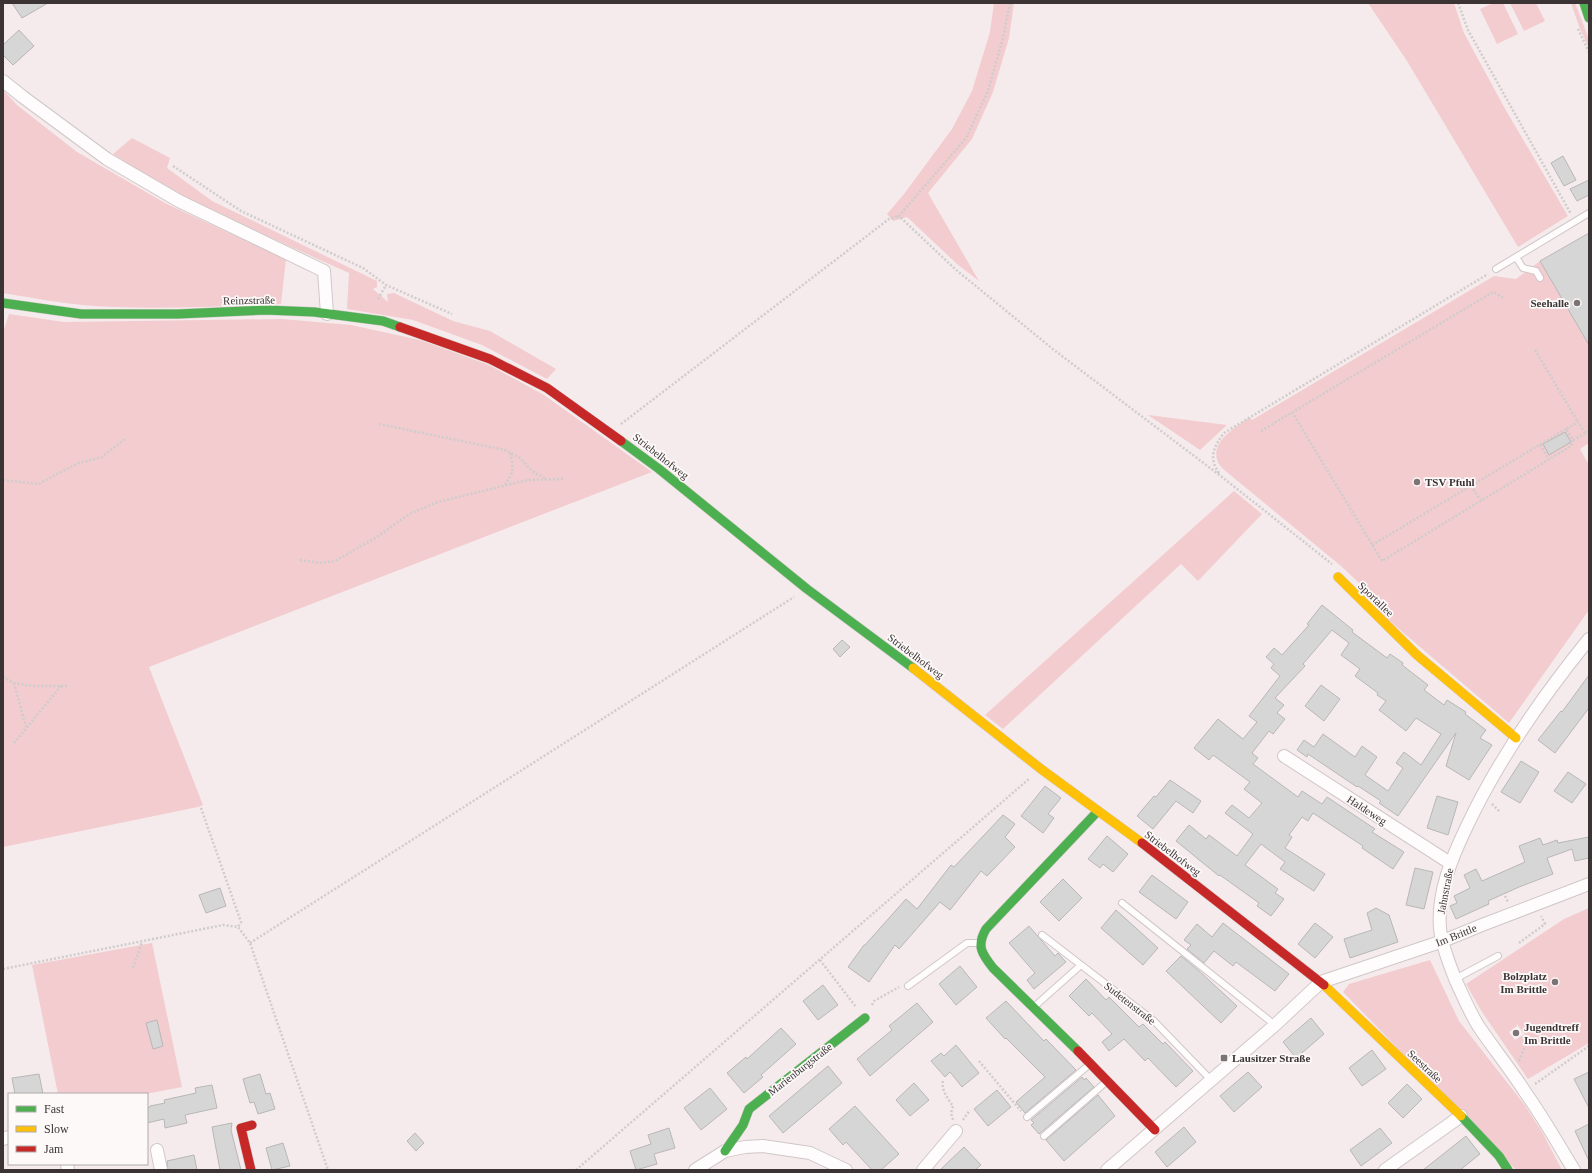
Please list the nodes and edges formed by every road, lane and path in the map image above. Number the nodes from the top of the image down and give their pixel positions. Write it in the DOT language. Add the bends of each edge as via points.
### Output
graph roads {
  1 [pos="1010,3"];
  2 [pos="1458,3"];
  3 [pos="1584,3"];
  4 [pos="1589,18"];
  5 [pos="3,81"];
  6 [pos="174,166"];
  7 [pos="1589,213"];
  8 [pos="899,216"];
  9 [pos="1575,220"];
  10 [pos="1516,257"];
  11 [pos="1496,269"];
  12 [pos="1540,278"];
  13 [pos="386,285"];
  14 [pos="1505,298"];
  15 [pos="378,299"];
  16 [pos="3,303"];
  17 [pos="327,314"];
  18 [pos="452,314"];
  19 [pos="1535,350"];
  20 [pos="490,359"];
  21 [pos="1292,412"];
  22 [pos="1578,422"];
  23 [pos="379,424"];
  24 [pos="1566,429"];
  25 [pos="1261,431"];
  26 [pos="1589,431"];
  27 [pos="610,433"];
  28 [pos="1585,433"];
  29 [pos="126,438"];
  30 [pos="1573,440"];
  31 [pos="1540,445"];
  32 [pos="510,452"];
  33 [pos="1550,460"];
  34 [pos="1222,477"];
  35 [pos="546,479"];
  36 [pos="564,479"];
  37 [pos="3,480"];
  38 [pos="504,486"];
  39 [pos="1471,486"];
  40 [pos="1481,501"];
  41 [pos="1372,545"];
  42 [pos="300,560"];
  43 [pos="1338,577"];
  44 [pos="807,589"];
  45 [pos="1588,643"];
  46 [pos="3,677"];
  47 [pos="14,683"];
  48 [pos="61,686"];
  49 [pos="68,686"];
  50 [pos="27,728"];
  51 [pos="1516,738"];
  52 [pos="14,743"];
  53 [pos="1284,756"];
  54 [pos="1041,769"];
  55 [pos="201,808"];
  56 [pos="1098,811"];
  57 [pos="1450,863"];
  58 [pos="1589,884"];
  59 [pos="1122,903"];
  60 [pos="1536,904"];
  61 [pos="238,927"];
  62 [pos="1042,935"];
  63 [pos="142,942"];
  64 [pos="1443,942"];
  65 [pos="980,943"];
  66 [pos="1519,943"];
  67 [pos="250,944"];
  68 [pos="1498,956"];
  69 [pos="820,960"];
  70 [pos="1082,965"];
  71 [pos="133,968"];
  72 [pos="3,969"];
  73 [pos="1455,979"];
  74 [pos="1321,982"];
  75 [pos="908,986"];
  76 [pos="1033,1007"];
  77 [pos="865,1018"];
  78 [pos="1275,1025"];
  79 [pos="1522,1036"];
  80 [pos="1589,1046"];
  81 [pos="979,1061"];
  82 [pos="1091,1063"];
  83 [pos="1509,1069"];
  84 [pos="1211,1080"];
  85 [pos="943,1081"];
  86 [pos="1107,1081"];
  87 [pos="1525,1091"];
  88 [pos="1461,1116"];
  89 [pos="1027,1117"];
  90 [pos="252,1125"];
  91 [pos="743,1125"];
  92 [pos="1154,1130"];
  93 [pos="956,1131"];
  94 [pos="1044,1136"];
  95 [pos="763,1146"];
  96 [pos="157,1150"];
  97 [pos="725,1151"];
  98 [pos="161,1170"];
  99 [pos="251,1170"];
  100 [pos="328,1170"];
  101 [pos="576,1170"];
  102 [pos="695,1170"];
  103 [pos="846,1170"];
  104 [pos="923,1170"];
  105 [pos="1107,1170"];
  106 [pos="1385,1170"];
  107 [pos="1508,1170"];
  108 [pos="1574,1170"];
  1 -- 8 [label="path" via="988,91 966,138"];
  2 -- 9 [label="path" via="1468,30"];
  3 -- 4 [label="street"];
  5 -- 17 [label="street" via="22,98 107,159 179,201 324,271"];
  6 -- 13 [label="path" via="241,211 364,268"];
  7 -- 9 [label="lane"];
  8 -- 27 [label="path" via="889,219"];
  8 -- 34 [label="path" via="955,269 1048,345"];
  9 -- 10 [label="lane"];
  10 -- 11 [label="lane"];
  10 -- 12 [label="lane" via="1523,268 1536,271"];
  11 -- 34 [label="path" via="1224,433 1216,444 1213,456 1214,466"];
  13 -- 15 [label="path"];
  13 -- 18 [label="path"];
  14 -- 21 [label="path" via="1493,292"];
  16 -- 17 [label="street, Reinzstraße" via="81,314 178,314 266,310"];
  17 -- 20 [label="street, Reinzstraße" via="383,321"];
  19 -- 22 [label="path"];
  20 -- 27 [label="street, Striebelhofweg" via="547,388"];
  21 -- 25 [label="path"];
  21 -- 41 [label="path"];
  22 -- 24 [label="path"];
  22 -- 28 [label="path"];
  23 -- 32 [label="path"];
  24 -- 30 [label="path"];
  24 -- 31 [label="path"];
  26 -- 28 [label="path"];
  27 -- 44 [label="street, Striebelhofweg" via="665,474"];
  28 -- 30 [label="path"];
  29 -- 37 [label="path" via="102,457 79,463 39,484"];
  30 -- 33 [label="path" via="1571,446"];
  31 -- 33 [label="path"];
  31 -- 39 [label="path"];
  32 -- 35 [label="path"];
  32 -- 38 [label="path" via="512,474"];
  33 -- 40 [label="path"];
  34 -- 43 [label="path" via="1334,566"];
  35 -- 36 [label="path"];
  35 -- 38 [label="path"];
  38 -- 42 [label="path" via="438,502 409,514 377,537 335,561 320,563"];
  39 -- 40 [label="path"];
  39 -- 41 [label="path"];
  40 -- 41 [label="path" via="1382,561"];
  43 -- 51 [label="street, Sportallee" via="1418,655"];
  44 -- 54 [label="street, Striebelhofweg" via="945,692"];
  44 -- 67 [label="path"];
  45 -- 51 [label="street, Jahnstraße" via="1560,674"];
  46 -- 47 [label="path"];
  47 -- 48 [label="path"];
  47 -- 50 [label="path"];
  48 -- 49 [label="path"];
  48 -- 50 [label="path"];
  50 -- 52 [label="path"];
  51 -- 57 [label="street, Jahnstraße" via="1482,793"];
  53 -- 57 [label="street, Haldeweg"];
  54 -- 56 [label="street, Striebelhofweg"];
  54 -- 69 [label="path"];
  55 -- 61 [label="path" via="241,922"];
  56 -- 65 [label="street" via="986,929"];
  56 -- 74 [label="street, Striebelhofweg"];
  57 -- 64 [label="street, Jahnstraße" via="1440,914"];
  58 -- 60 [label="street, Im Brittle"];
  59 -- 78 [label="lane"];
  60 -- 64 [label="street, Im Brittle"];
  60 -- 66 [label="path" via="1545,924"];
  61 -- 63 [label="path" via="223,925"];
  61 -- 67 [label="path"];
  62 -- 70 [label="lane, Sudetenstraße"];
  63 -- 71 [label="path"];
  63 -- 72 [label="path"];
  64 -- 73 [label="street, Jahnstraße"];
  64 -- 74 [label="street, Im Brittle"];
  65 -- 75 [label="lane" via="967,943"];
  65 -- 76 [label="street" via="982,952 995,970"];
  67 -- 100 [label="path"];
  68 -- 73 [label="lane"];
  69 -- 77 [label="path"];
  69 -- 101 [label="path"];
  70 -- 76 [label="lane"];
  70 -- 84 [label="lane, Sudetenstraße" via="1154,1021"];
  73 -- 83 [label="street, Jahnstraße" via="1479,1026"];
  74 -- 78 [label="street"];
  74 -- 88 [label="street, Seestraße"];
  75 -- 77 [label="path" via="899,987 874,1001"];
  76 -- 82 [label="street"];
  77 -- 91 [label="street, Marienburgstraße" via="750,1109"];
  78 -- 84 [label="street"];
  79 -- 83 [label="path" via="1525,1046 1520,1060"];
  80 -- 87 [label="path"];
  81 -- 89 [label="path"];
  82 -- 86 [label="street"];
  82 -- 89 [label="lane"];
  83 -- 87 [label="street, Jahnstraße"];
  84 -- 92 [label="street"];
  85 -- 93 [label="path" via="947,1098 953,1106 951,1113"];
  86 -- 92 [label="street"];
  86 -- 94 [label="lane"];
  87 -- 108 [label="street, Jahnstraße"];
  88 -- 106 [label="street"];
  88 -- 107 [label="street, Seestraße" via="1499,1156"];
  90 -- 99 [label="street" via="241,1128"];
  91 -- 95 [label="street" via="750,1138"];
  91 -- 97 [label="street, Marienburgstraße"];
  92 -- 105 [label="street"];
  93 -- 104 [label="street"];
  95 -- 97 [label="street" via="745,1146"];
  95 -- 103 [label="street" via="810,1153"];
  96 -- 98 [label="street"];
  97 -- 102 [label="street"];
}
